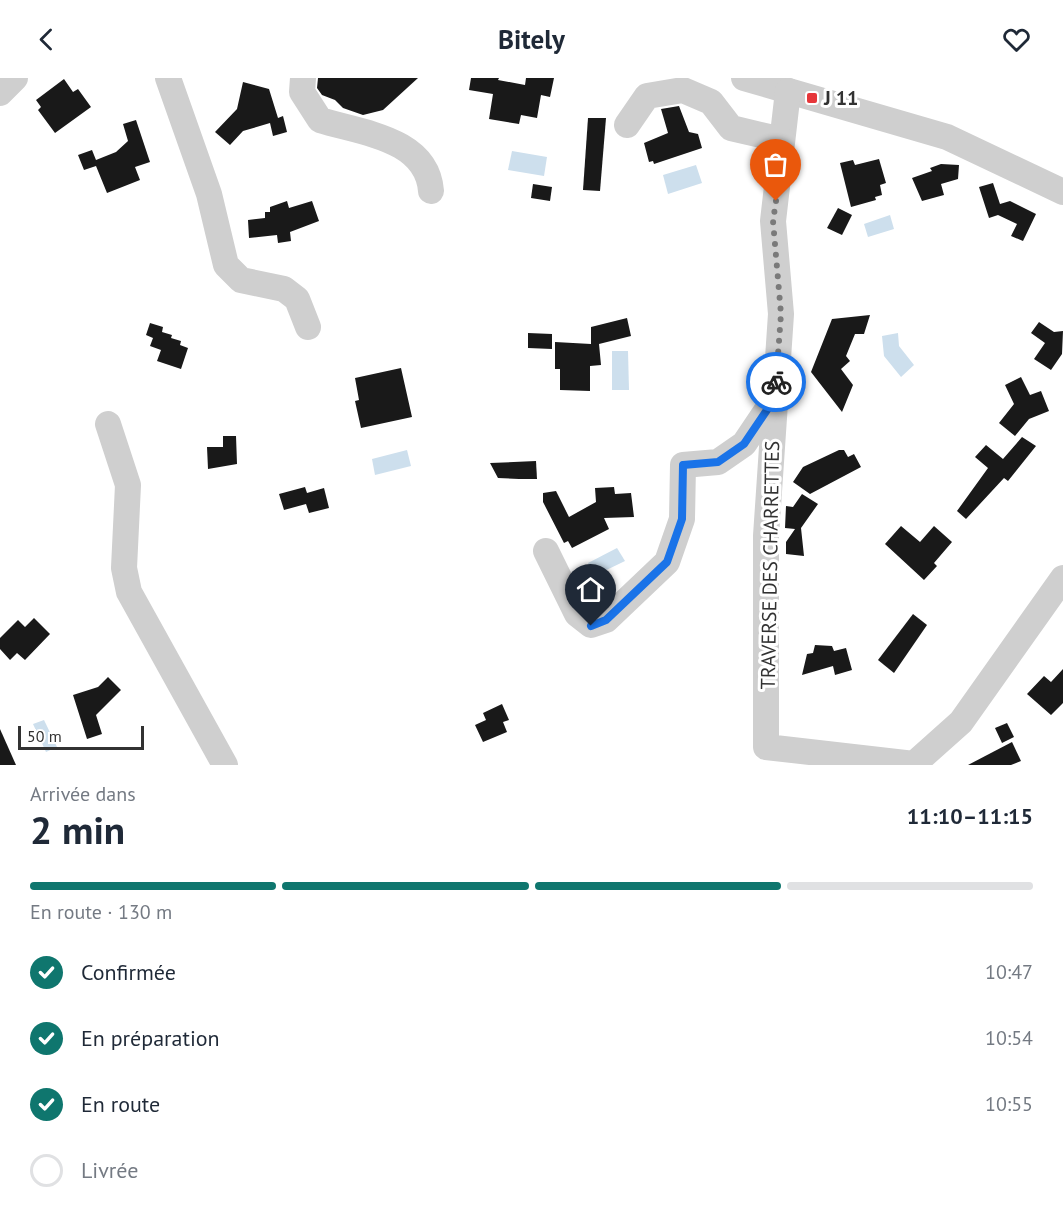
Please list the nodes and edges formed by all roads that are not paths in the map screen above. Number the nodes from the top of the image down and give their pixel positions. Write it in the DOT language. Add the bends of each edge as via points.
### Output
graph roads {
  1 [pos="15,78"];
  2 [pos="168,78"];
  3 [pos="303,78"];
  4 [pos="744,78"];
  5 [pos="788,91"];
  6 [pos="0,93"];
  7 [pos="627,125"];
  8 [pos="782,140"];
  9 [pos="431,191"];
  10 [pos="1063,192"];
  11 [pos="308,327"];
  12 [pos="775,398"];
  13 [pos="108,424"];
  14 [pos="546,551"];
  15 [pos="1063,578"];
  16 [pos="914,764"];
  17 [pos="225,765"];
  1 -- 6 [label="street"];
  2 -- 11 [label="street" via="209,194 226,265 241,280 284,289 297,299"];
  3 -- 9 [label="street" via="302,92 321,120 401,145 416,155 430,177"];
  4 -- 5 [label="street"];
  5 -- 8 [label="street, TRAVERSE DES CHARRETTES"];
  5 -- 10 [label="street" via="947,137"];
  7 -- 8 [label="street" via="647,96 683,90 711,102 731,128"];
  8 -- 12 [label="street, TRAVERSE DES CHARRETTES" via="773,221 781,314"];
  12 -- 14 [label="street" via="744,444 718,462 683,465 682,519 667,562 606,620 591,626 577,614"];
  12 -- 16 [label="street, TRAVERSE DES CHARRETTES" via="766,536 766,747"];
  13 -- 17 [label="street" via="128,485 124,568 129,592"];
  15 -- 16 [label="street" via="961,722"];
}
